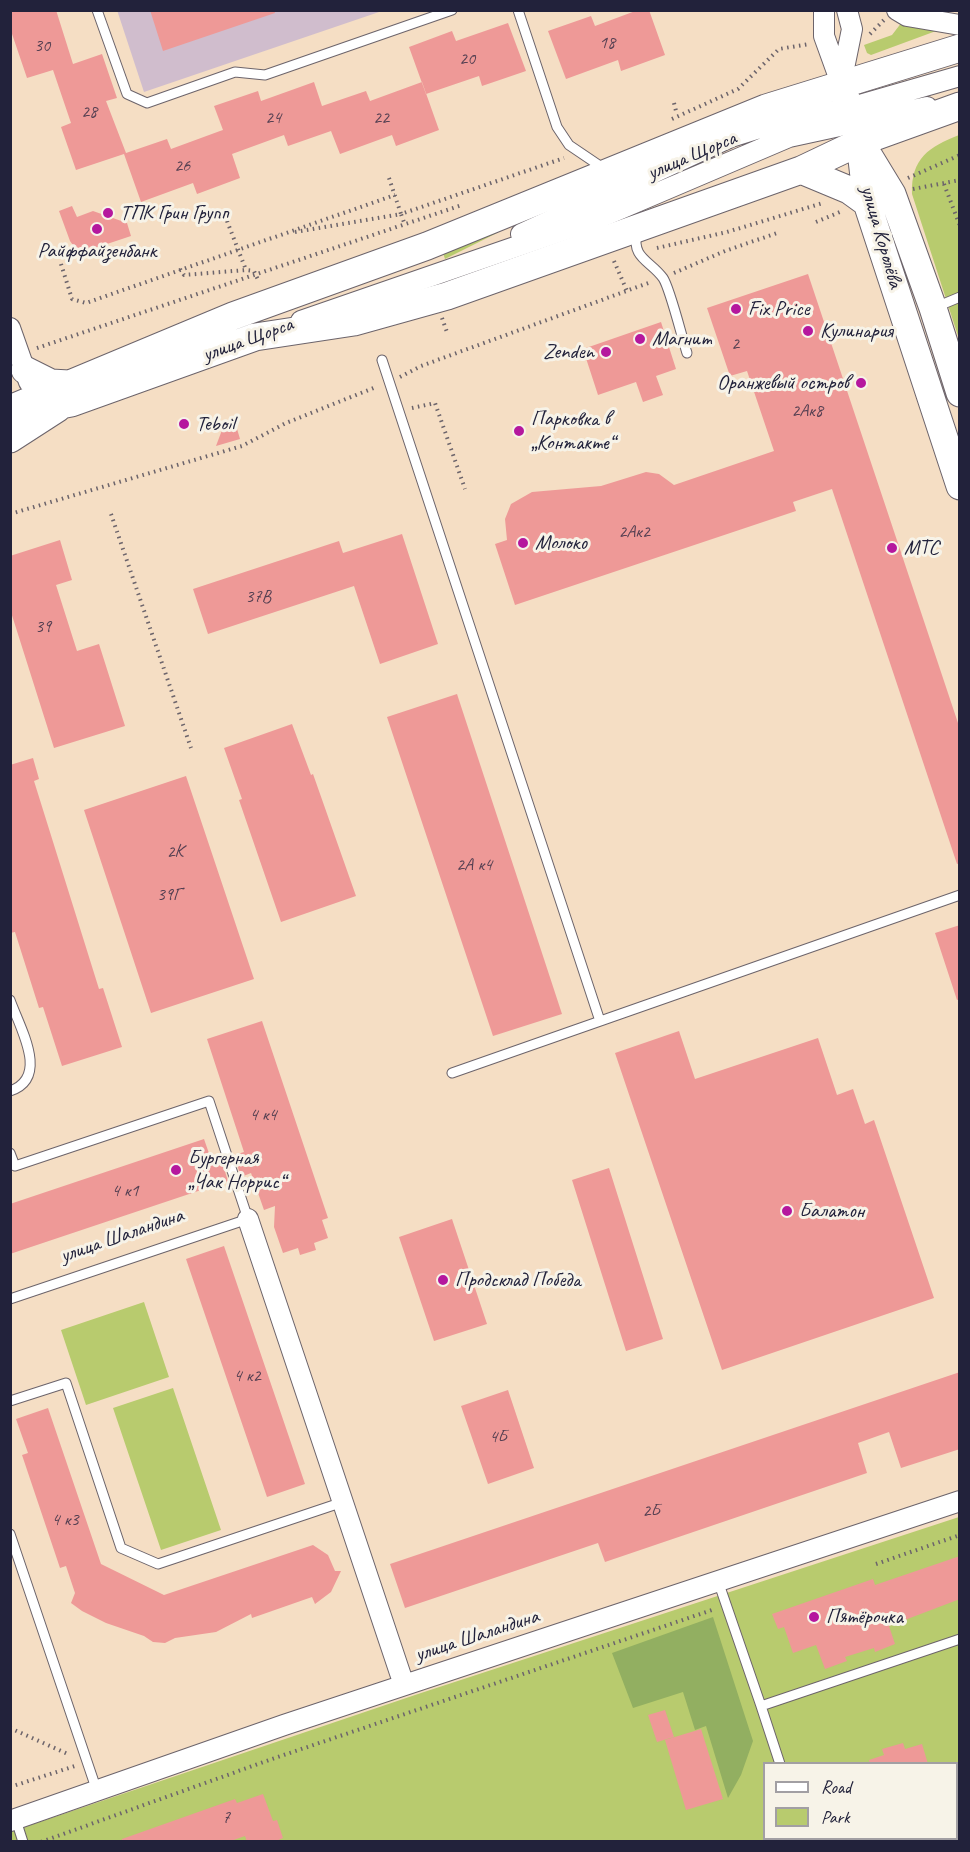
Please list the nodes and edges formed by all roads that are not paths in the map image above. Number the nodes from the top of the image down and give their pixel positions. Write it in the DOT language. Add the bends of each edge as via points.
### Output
graph roads {
  1 [pos="97,10"];
  2 [pos="452,10"];
  3 [pos="518,10"];
  4 [pos="824,10"];
  5 [pos="847,10"];
  6 [pos="891,14"];
  7 [pos="960,25"];
  8 [pos="960,48"];
  9 [pos="960,76"];
  10 [pos="960,104"];
  11 [pos="851,114"];
  12 [pos="801,170"];
  13 [pos="610,173"];
  14 [pos="867,202"];
  15 [pos="638,229"];
  16 [pos="960,297"];
  17 [pos="933,308"];
  18 [pos="10,328"];
  19 [pos="255,337"];
  20 [pos="687,353"];
  21 [pos="382,360"];
  22 [pos="22,362"];
  23 [pos="960,393"];
  24 [pos="39,404"];
  25 [pos="10,439"];
  26 [pos="960,486"];
  27 [pos="960,895"];
  28 [pos="10,1000"];
  29 [pos="600,1021"];
  30 [pos="452,1073"];
  31 [pos="10,1091"];
  32 [pos="10,1153"];
  33 [pos="248,1219"];
  34 [pos="10,1299"];
  35 [pos="10,1401"];
  36 [pos="960,1501"];
  37 [pos="343,1502"];
  38 [pos="10,1534"];
  39 [pos="718,1581"];
  40 [pos="960,1639"];
  41 [pos="404,1685"];
  42 [pos="761,1706"];
  43 [pos="779,1762"];
  44 [pos="97,1791"];
  45 [pos="13,1820"];
  46 [pos="23,1842"];
  1 -- 2 [label="lane" via="127,94 147,103 235,72 265,75"];
  3 -- 13 [label="lane" via="557,127 569,146"];
  4 -- 11 [label="street" via="826,41"];
  5 -- 11 [label="street" via="852,30"];
  6 -- 7 [label="street"];
  8 -- 11 [label="main road"];
  9 -- 11 [label="street, улица Щорса"];
  10 -- 11 [label="main road"];
  11 -- 12 [label="main road"];
  11 -- 13 [label="main road" via="766,108"];
  11 -- 14 [label="main road, улица Королёва"];
  11 -- 17 [label="main road, улица Королёва" via="892,194"];
  11 -- 19 [label="street, улица Щорса" via="782,121 731,137 438,273"];
  12 -- 14 [label="main road"];
  12 -- 15 [label="main road"];
  13 -- 24 [label="main road" via="427,246 233,316"];
  14 -- 26 [label="main road, улица Королёва"];
  15 -- 19 [label="main road" via="441,298 354,322"];
  15 -- 20 [label="lane" via="635,241 643,261 663,278"];
  16 -- 17 [label="lane"];
  17 -- 23 [label="main road, улица Королёва"];
  18 -- 22 [label="street"];
  19 -- 24 [label="main road, улица Щорса"];
  21 -- 29 [label="lane"];
  22 -- 24 [label="street"];
  22 -- 24 [label="main road" via="51,383"];
  24 -- 25 [label="main road, улица Щорса"];
  27 -- 29 [label="lane"];
  28 -- 31 [label="lane" via="32,1072 27,1083"];
  29 -- 30 [label="lane"];
  32 -- 33 [label="lane" via="15,1166 209,1101"];
  33 -- 34 [label="lane, улица Шаландина"];
  33 -- 37 [label="street"];
  35 -- 37 [label="lane" via="66,1383 121,1548 158,1564"];
  36 -- 39 [label="street, улица Шаландина"];
  37 -- 41 [label="street"];
  38 -- 44 [label="lane"];
  39 -- 41 [label="street, улица Шаландина"];
  39 -- 42 [label="lane"];
  40 -- 42 [label="lane"];
  41 -- 44 [label="street, улица Шаландина"];
  42 -- 43 [label="lane"];
  44 -- 45 [label="street, улица Шаландина"];
  45 -- 46 [label="lane"];
}
